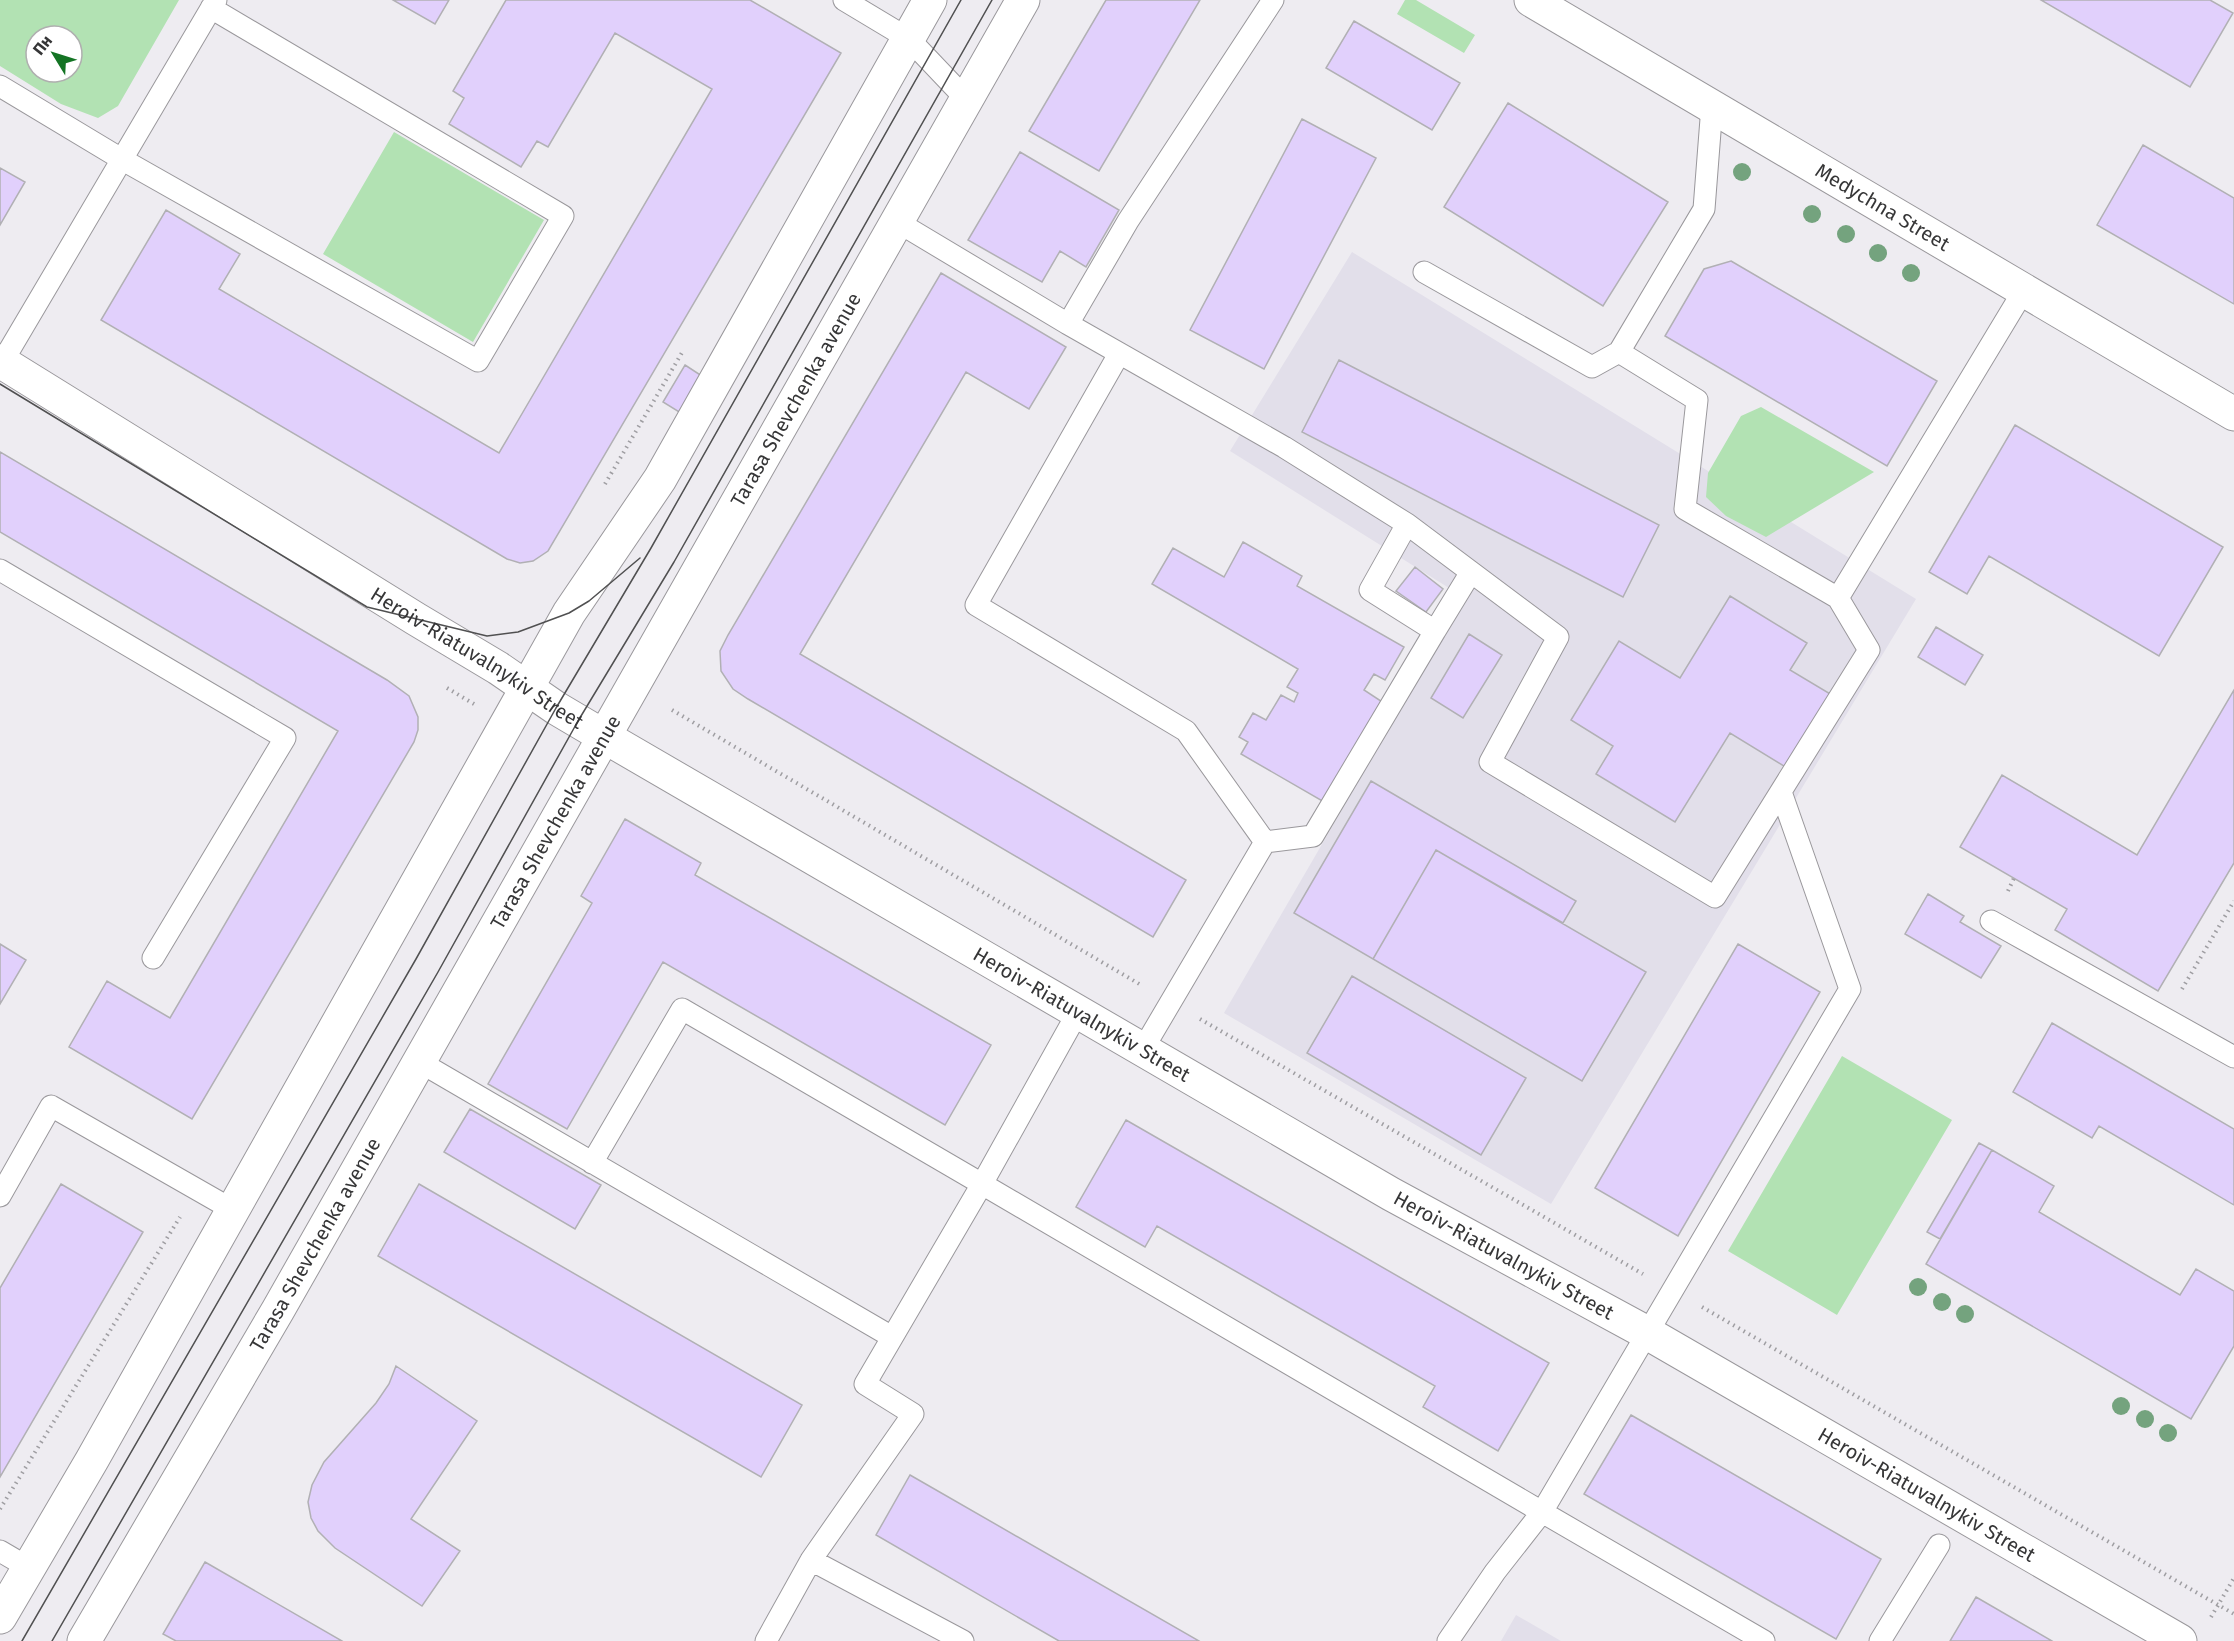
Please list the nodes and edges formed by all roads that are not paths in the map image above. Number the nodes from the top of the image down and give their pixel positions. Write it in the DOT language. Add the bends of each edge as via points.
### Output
graph roads {
  1 [pos="844,0"];
  2 [pos="930,0"];
  3 [pos="1023,0"];
  4 [pos="1273,0"];
  5 [pos="1531,0"];
  6 [pos="213,4"];
  7 [pos="909,39"];
  8 [pos="0,86"];
  9 [pos="965,98"];
  10 [pos="1712,106"];
  11 [pos="123,160"];
  12 [pos="896,221"];
  13 [pos="1424,272"];
  14 [pos="2025,290"];
  15 [pos="1068,324"];
  16 [pos="1620,352"];
  17 [pos="1119,354"];
  18 [pos="1,363"];
  19 [pos="2234,414"];
  20 [pos="1407,524"];
  21 [pos="0,570"];
  22 [pos="1471,572"];
  23 [pos="1838,598"];
  24 [pos="1435,632"];
  25 [pos="526,689"];
  26 [pos="604,737"];
  27 [pos="1781,792"];
  28 [pos="1264,842"];
  29 [pos="1991,921"];
  30 [pos="153,958"];
  31 [pos="1078,1012"];
  32 [pos="1143,1049"];
  33 [pos="2234,1057"];
  34 [pos="418,1061"];
  35 [pos="592,1163"];
  36 [pos="982,1184"];
  37 [pos="0,1196"];
  38 [pos="233,1210"];
  39 [pos="1649,1334"];
  40 [pos="892,1337"];
  41 [pos="1542,1512"];
  42 [pos="1939,1545"];
  43 [pos="0,1551"];
  44 [pos="811,1560"];
  45 [pos="29,1568"];
  46 [pos="0,1617"];
  47 [pos="84,1641"];
  48 [pos="766,1641"];
  49 [pos="963,1641"];
  50 [pos="1448,1641"];
  51 [pos="1764,1641"];
  52 [pos="1880,1641"];
  53 [pos="2180,1641"];
  1 -- 7 [label="lane"];
  2 -- 7 [label="main road"];
  3 -- 9 [label="main road, Tarasa Shevchenka avenue"];
  4 -- 15 [label="lane" via="1128,221"];
  5 -- 10 [label="main road, Medychna Street"];
  6 -- 11 [label="lane"];
  6 -- 11 [label="lane" via="563,216 478,361"];
  7 -- 9 [label="lane"];
  7 -- 25 [label="main road" via="660,479 569,612"];
  8 -- 11 [label="lane"];
  9 -- 12 [label="main road, Tarasa Shevchenka avenue"];
  10 -- 14 [label="main road, Medychna Street"];
  10 -- 16 [label="lane" via="1704,208"];
  11 -- 18 [label="lane"];
  12 -- 15 [label="lane"];
  12 -- 26 [label="main road, Tarasa Shevchenka avenue"];
  13 -- 16 [label="lane" via="1593,367"];
  14 -- 19 [label="main road, Medychna Street"];
  14 -- 23 [label="lane"];
  15 -- 17 [label="lane"];
  16 -- 23 [label="lane" via="1697,400 1685,509"];
  17 -- 20 [label="lane" via="1284,447"];
  17 -- 28 [label="lane" via="976,605 1186,730"];
  18 -- 25 [label="main road, Heroiv-Riatuvalnykiv Street" via="498,668"];
  20 -- 22 [label="lane"];
  20 -- 24 [label="lane" via="1370,590"];
  21 -- 30 [label="lane" via="285,738"];
  22 -- 24 [label="lane"];
  22 -- 27 [label="lane" via="1558,637 1490,762 1715,897"];
  23 -- 27 [label="lane" via="1869,650"];
  24 -- 28 [label="lane" via="1313,836"];
  25 -- 26 [label="main road, Heroiv-Riatuvalnykiv Street"];
  25 -- 38 [label="main road"];
  26 -- 31 [label="main road, Heroiv-Riatuvalnykiv Street"];
  26 -- 34 [label="main road, Tarasa Shevchenka avenue"];
  27 -- 39 [label="lane" via="1850,989"];
  28 -- 32 [label="lane"];
  29 -- 33 [label="lane"];
  31 -- 32 [label="main road, Heroiv-Riatuvalnykiv Street"];
  31 -- 36 [label="lane"];
  32 -- 39 [label="main road, Heroiv-Riatuvalnykiv Street" via="1391,1194"];
  34 -- 35 [label="lane"];
  34 -- 47 [label="main road, Tarasa Shevchenka avenue"];
  35 -- 36 [label="lane" via="682,1009"];
  35 -- 40 [label="lane"];
  36 -- 40 [label="lane"];
  36 -- 41 [label="lane"];
  37 -- 38 [label="lane" via="51,1106"];
  38 -- 45 [label="main road"];
  39 -- 41 [label="lane"];
  39 -- 53 [label="main road, Heroiv-Riatuvalnykiv Street"];
  40 -- 44 [label="lane" via="865,1384 913,1414"];
  41 -- 50 [label="lane"];
  41 -- 51 [label="lane"];
  42 -- 52 [label="lane"];
  43 -- 45 [label="lane"];
  44 -- 48 [label="lane"];
  44 -- 49 [label="lane"];
  45 -- 46 [label="main road"];
}
